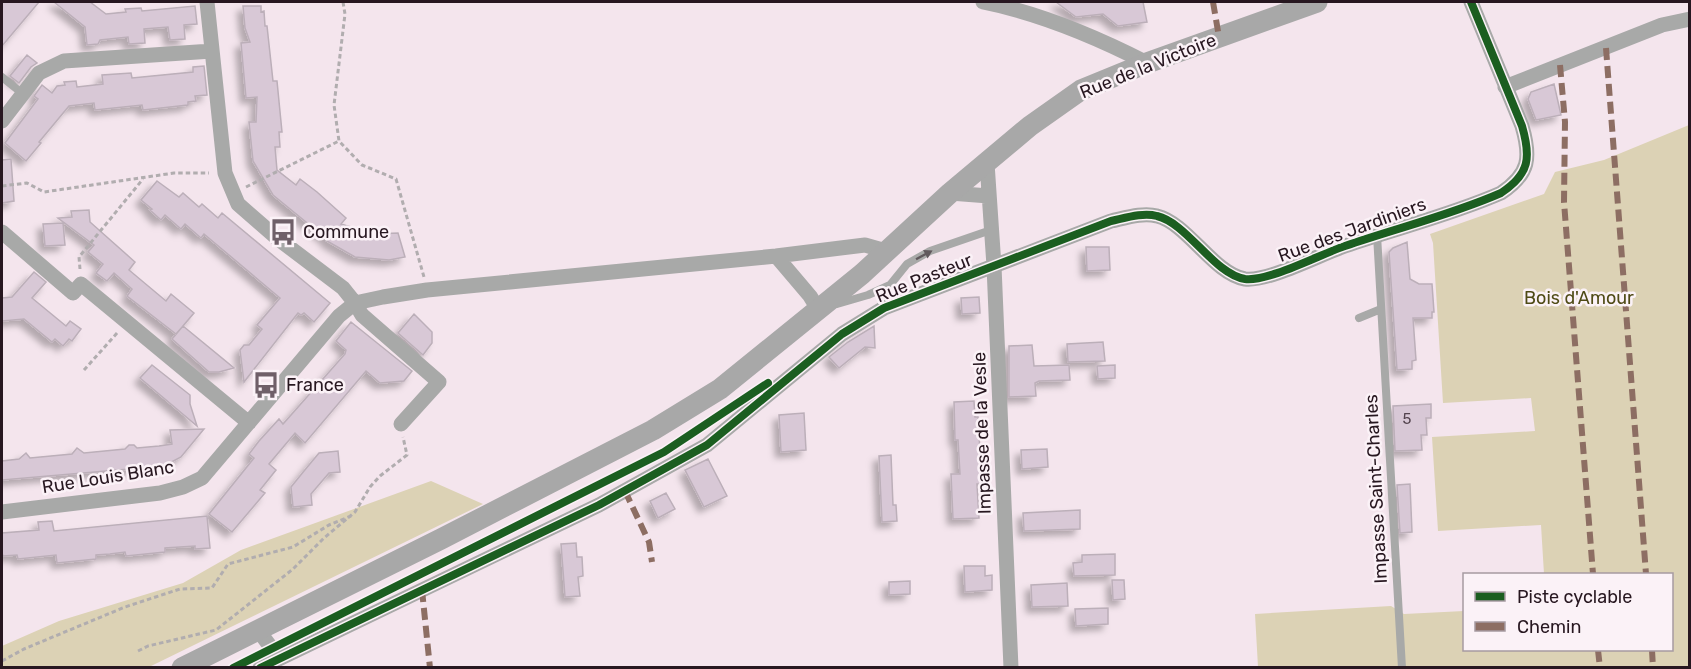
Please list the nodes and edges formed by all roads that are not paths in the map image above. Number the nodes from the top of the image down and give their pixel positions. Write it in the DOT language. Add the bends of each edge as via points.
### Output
graph roads {
  1 [pos="207,2"];
  2 [pos="983,2"];
  3 [pos="1315,2"];
  4 [pos="1471,2"];
  5 [pos="1033,9"];
  6 [pos="1689,19"];
  7 [pos="212,51"];
  8 [pos="1147,63"];
  9 [pos="2,77"];
  10 [pos="1505,87"];
  11 [pos="23,94"];
  12 [pos="2,121"];
  13 [pos="987,163"];
  14 [pos="950,194"];
  15 [pos="989,196"];
  16 [pos="1112,221"];
  17 [pos="992,230"];
  18 [pos="2,232"];
  19 [pos="1377,236"];
  20 [pos="886,251"];
  21 [pos="776,256"];
  22 [pos="994,266"];
  23 [pos="356,303"];
  24 [pos="818,309"];
  25 [pos="1381,309"];
  26 [pos="1359,318"];
  27 [pos="249,423"];
  28 [pos="401,424"];
  29 [pos="2,512"];
  30 [pos="258,630"];
  31 [pos="279,658"];
  32 [pos="182,668"];
  33 [pos="260,668"];
  34 [pos="1011,668"];
  35 [pos="1402,668"];
  1 -- 7 [label="street"];
  2 -- 5 [label="street"];
  3 -- 8 [label="street, Rue de la Victoire"];
  4 -- 10 [label="street, Rue des Jardiniers"];
  5 -- 8 [label="street"];
  6 -- 10 [label="street" via="1653,28"];
  7 -- 11 [label="street" via="64,61 39,73"];
  7 -- 23 [label="street" via="225,173 238,204 343,288"];
  8 -- 13 [label="street, Rue de la Victoire" via="1081,90"];
  9 -- 11 [label="lane"];
  10 -- 19 [label="street, Rue des Jardiniers" via="1528,147 1525,166 1515,182 1490,198"];
  11 -- 12 [label="street"];
  13 -- 14 [label="street, Rue de la Victoire"];
  13 -- 15 [label="street, Impasse de la Vesle"];
  14 -- 15 [label="street"];
  14 -- 20 [label="street, Rue de la Victoire"];
  15 -- 17 [label="street, Impasse de la Vesle"];
  16 -- 19 [label="street, Rue des Jardiniers" via="1157,216 1171,223 1232,274 1252,279"];
  16 -- 22 [label="street, Rue Pasteur"];
  17 -- 22 [label="street, Impasse de la Vesle"];
  24 -- 17 [label="lane, one-way" via="868,295 890,285 908,264 930,251"];
  18 -- 27 [label="street" via="73,293 81,284"];
  19 -- 25 [label="lane, Impasse Saint-Charles"];
  20 -- 21 [label="street" via="866,245"];
  20 -- 24 [label="street, Rue de la Victoire"];
  21 -- 23 [label="street" via="427,290"];
  21 -- 24 [label="street"];
  22 -- 31 [label="street, Rue Pasteur" via="884,308 842,334 707,445 599,505"];
  22 -- 34 [label="street, Impasse de la Vesle"];
  23 -- 27 [label="street, Rue Louis Blanc" via="339,316"];
  23 -- 28 [label="street" via="370,323 439,382"];
  24 -- 30 [label="street, Rue de la Victoire" via="720,389 653,430"];
  25 -- 26 [label="lane"];
  25 -- 35 [label="lane, Impasse Saint-Charles"];
  27 -- 29 [label="street, Rue Louis Blanc" via="202,478 183,487"];
  30 -- 31 [label="street"];
  30 -- 32 [label="street, Rue de la Victoire"];
  31 -- 33 [label="street, Rue Pasteur"];
}
